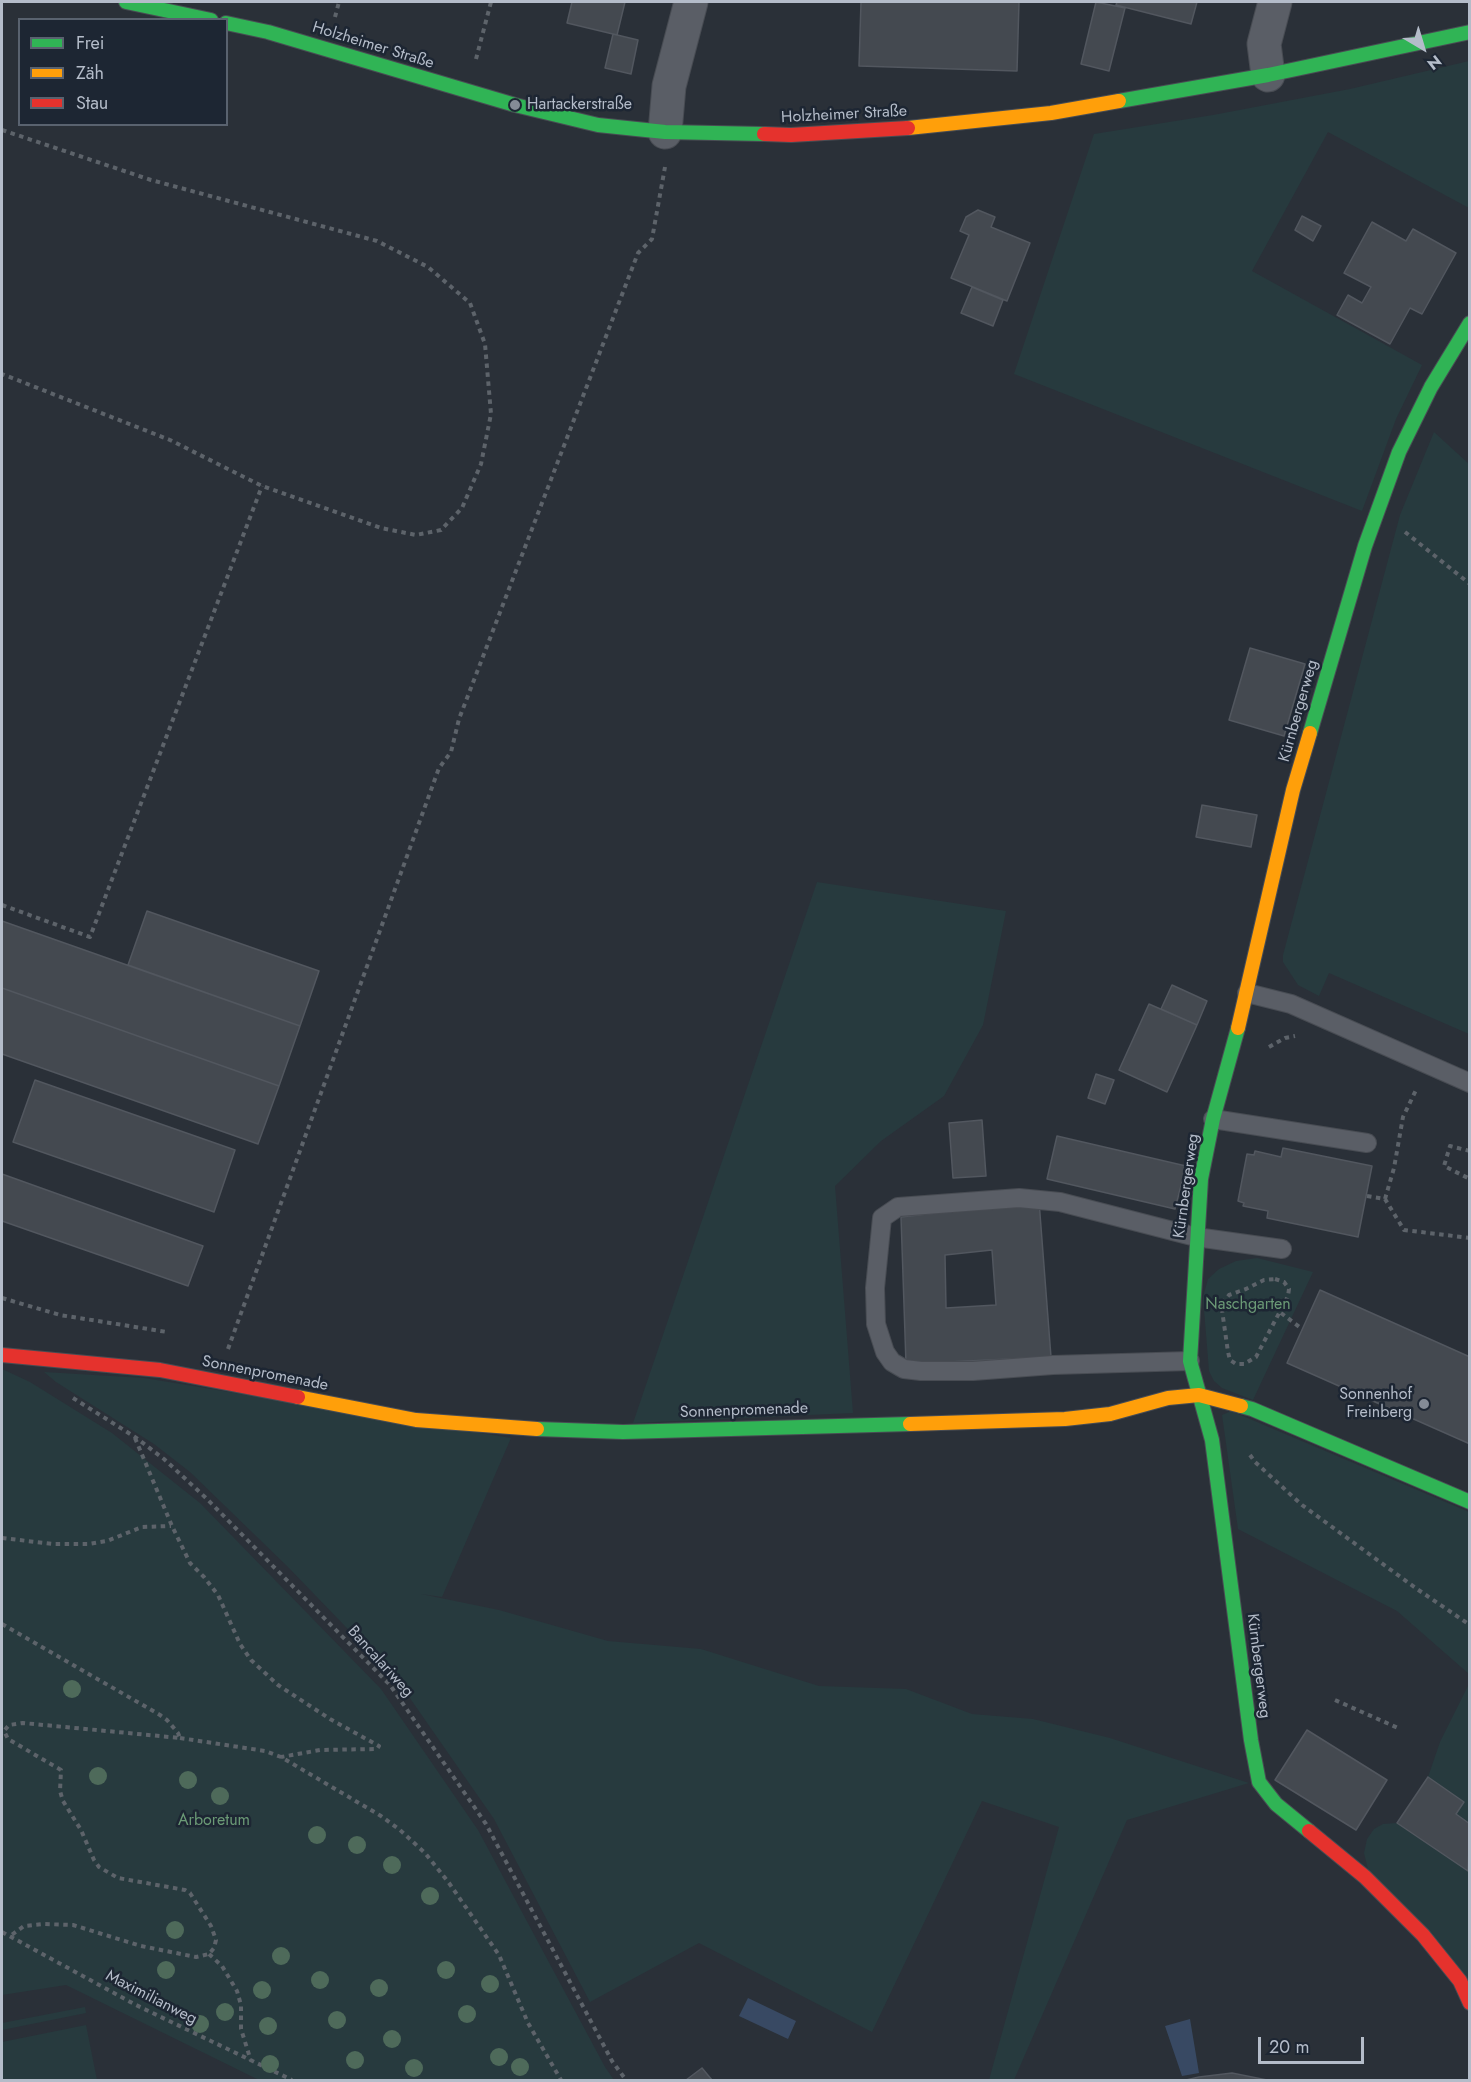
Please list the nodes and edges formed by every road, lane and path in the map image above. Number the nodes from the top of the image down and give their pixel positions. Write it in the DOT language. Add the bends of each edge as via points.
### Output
graph roads {
  1 [pos="126,2"];
  2 [pos="490,2"];
  3 [pos="691,2"];
  4 [pos="1275,2"];
  5 [pos="202,18"];
  6 [pos="228,23"];
  7 [pos="1470,32"];
  8 [pos="476,59"];
  9 [pos="1268,75"];
  10 [pos="2,130"];
  11 [pos="665,148"];
  12 [pos="1470,323"];
  13 [pos="2,374"];
  14 [pos="262,486"];
  15 [pos="1400,528"];
  16 [pos="1470,584"];
  17 [pos="2,905"];
  18 [pos="1246,993"];
  19 [pos="1470,1083"];
  20 [pos="1414,1094"];
  21 [pos="1213,1119"];
  22 [pos="1367,1143"];
  23 [pos="1470,1151"];
  24 [pos="1470,1179"];
  25 [pos="1366,1196"];
  26 [pos="1385,1199"];
  27 [pos="1196,1237"];
  28 [pos="1470,1238"];
  29 [pos="1282,1249"];
  30 [pos="2,1298"];
  31 [pos="1281,1313"];
  32 [pos="1302,1329"];
  33 [pos="167,1332"];
  34 [pos="2,1355"];
  35 [pos="1190,1361"];
  36 [pos="217,1381"];
  37 [pos="66,1393"];
  38 [pos="1200,1395"];
  39 [pos="135,1437"];
  40 [pos="1249,1453"];
  41 [pos="1470,1502"];
  42 [pos="172,1526"];
  43 [pos="2,1538"];
  44 [pos="2,1624"];
  45 [pos="1470,1625"];
  46 [pos="1335,1700"];
  47 [pos="1398,1728"];
  48 [pos="180,1738"];
  49 [pos="281,1757"];
  50 [pos="2,1932"];
  51 [pos="10,1936"];
  52 [pos="209,1954"];
  53 [pos="1470,2003"];
  54 [pos="251,2062"];
  55 [pos="292,2080"];
  56 [pos="561,2080"];
  57 [pos="626,2080"];
  1 -- 5 [label="street"];
  2 -- 8 [label="path"];
  3 -- 11 [label="street" via="669,86"];
  4 -- 9 [label="street" via="1264,44"];
  6 -- 11 [label="street, Holzheimer Straße" via="598,125"];
  7 -- 9 [label="street, Holzheimer Straße"];
  9 -- 11 [label="street, Holzheimer Straße" via="974,123"];
  10 -- 14 [label="path" via="151,180 377,242 428,267 470,303 485,344 491,414 481,464 462,508 441,530 416,535 381,528"];
  11 -- 36 [label="path" via="652,240 638,253 459,719 451,752 439,768"];
  12 -- 18 [label="street, Kürnbergerweg" via="1431,387 1400,453 1365,546 1293,790"];
  13 -- 14 [label="path" via="170,440"];
  14 -- 17 [label="path" via="90,937"];
  15 -- 16 [label="path"];
  18 -- 19 [label="lane" via="1291,1004"];
  18 -- 21 [label="street, Kürnbergerweg"];
  20 -- 26 [label="path" via="1403,1117"];
  21 -- 22 [label="lane"];
  21 -- 27 [label="street, Kürnbergerweg" via="1201,1179"];
  23 -- 24 [label="path" via="1450,1146 1444,1166"];
  25 -- 26 [label="path"];
  26 -- 28 [label="path" via="1404,1230"];
  27 -- 29 [label="lane"];
  27 -- 35 [label="street, Kürnbergerweg"];
  27 -- 35 [label="lane" via="1060,1202 1019,1197 898,1207 882,1218 875,1288 879,1340 892,1362 904,1369 973,1371"];
  30 -- 33 [label="path" via="60,1315"];
  31 -- 31 [label="path" via="1289,1289 1280,1279 1264,1280 1229,1294 1222,1310 1230,1360 1244,1364 1256,1357"];
  31 -- 32 [label="path"];
  34 -- 36 [label="street, Sonnenpromenade" via="160,1370"];
  35 -- 38 [label="street, Kürnbergerweg"];
  36 -- 38 [label="street, Sonnenpromenade" via="416,1420 623,1432 1065,1419"];
  37 -- 39 [label="path, Bancalariweg"];
  38 -- 41 [label="street, Sonnenpromenade" via="1252,1409"];
  38 -- 53 [label="street, Kürnbergerweg" via="1220,1488 1259,1782 1281,1809 1365,1877 1423,1935 1456,1975"];
  39 -- 42 [label="path"];
  39 -- 57 [label="path, Bancalariweg" via="206,1498 390,1685 486,1824 612,2061"];
  40 -- 45 [label="path" via="1302,1505"];
  42 -- 43 [label="path" via="142,1527 89,1544"];
  42 -- 49 [label="path" via="190,1563 218,1595 251,1660 278,1685 379,1746"];
  44 -- 48 [label="path" via="160,1715 174,1726"];
  46 -- 47 [label="path"];
  48 -- 49 [label="path"];
  48 -- 52 [label="path" via="23,1723 9,1725 4,1731 8,1739 61,1770 63,1801 99,1868 118,1878 190,1893 216,1940"];
  49 -- 56 [label="path" via="381,1816 425,1853 499,1955 528,2023"];
  50 -- 51 [label="path, Maximilianweg"];
  51 -- 52 [label="path" via="24,1926 73,1925 175,1954"];
  51 -- 54 [label="path, Maximilianweg"];
  52 -- 54 [label="path" via="237,1990 241,2029"];
  54 -- 55 [label="path, Maximilianweg"];
}
